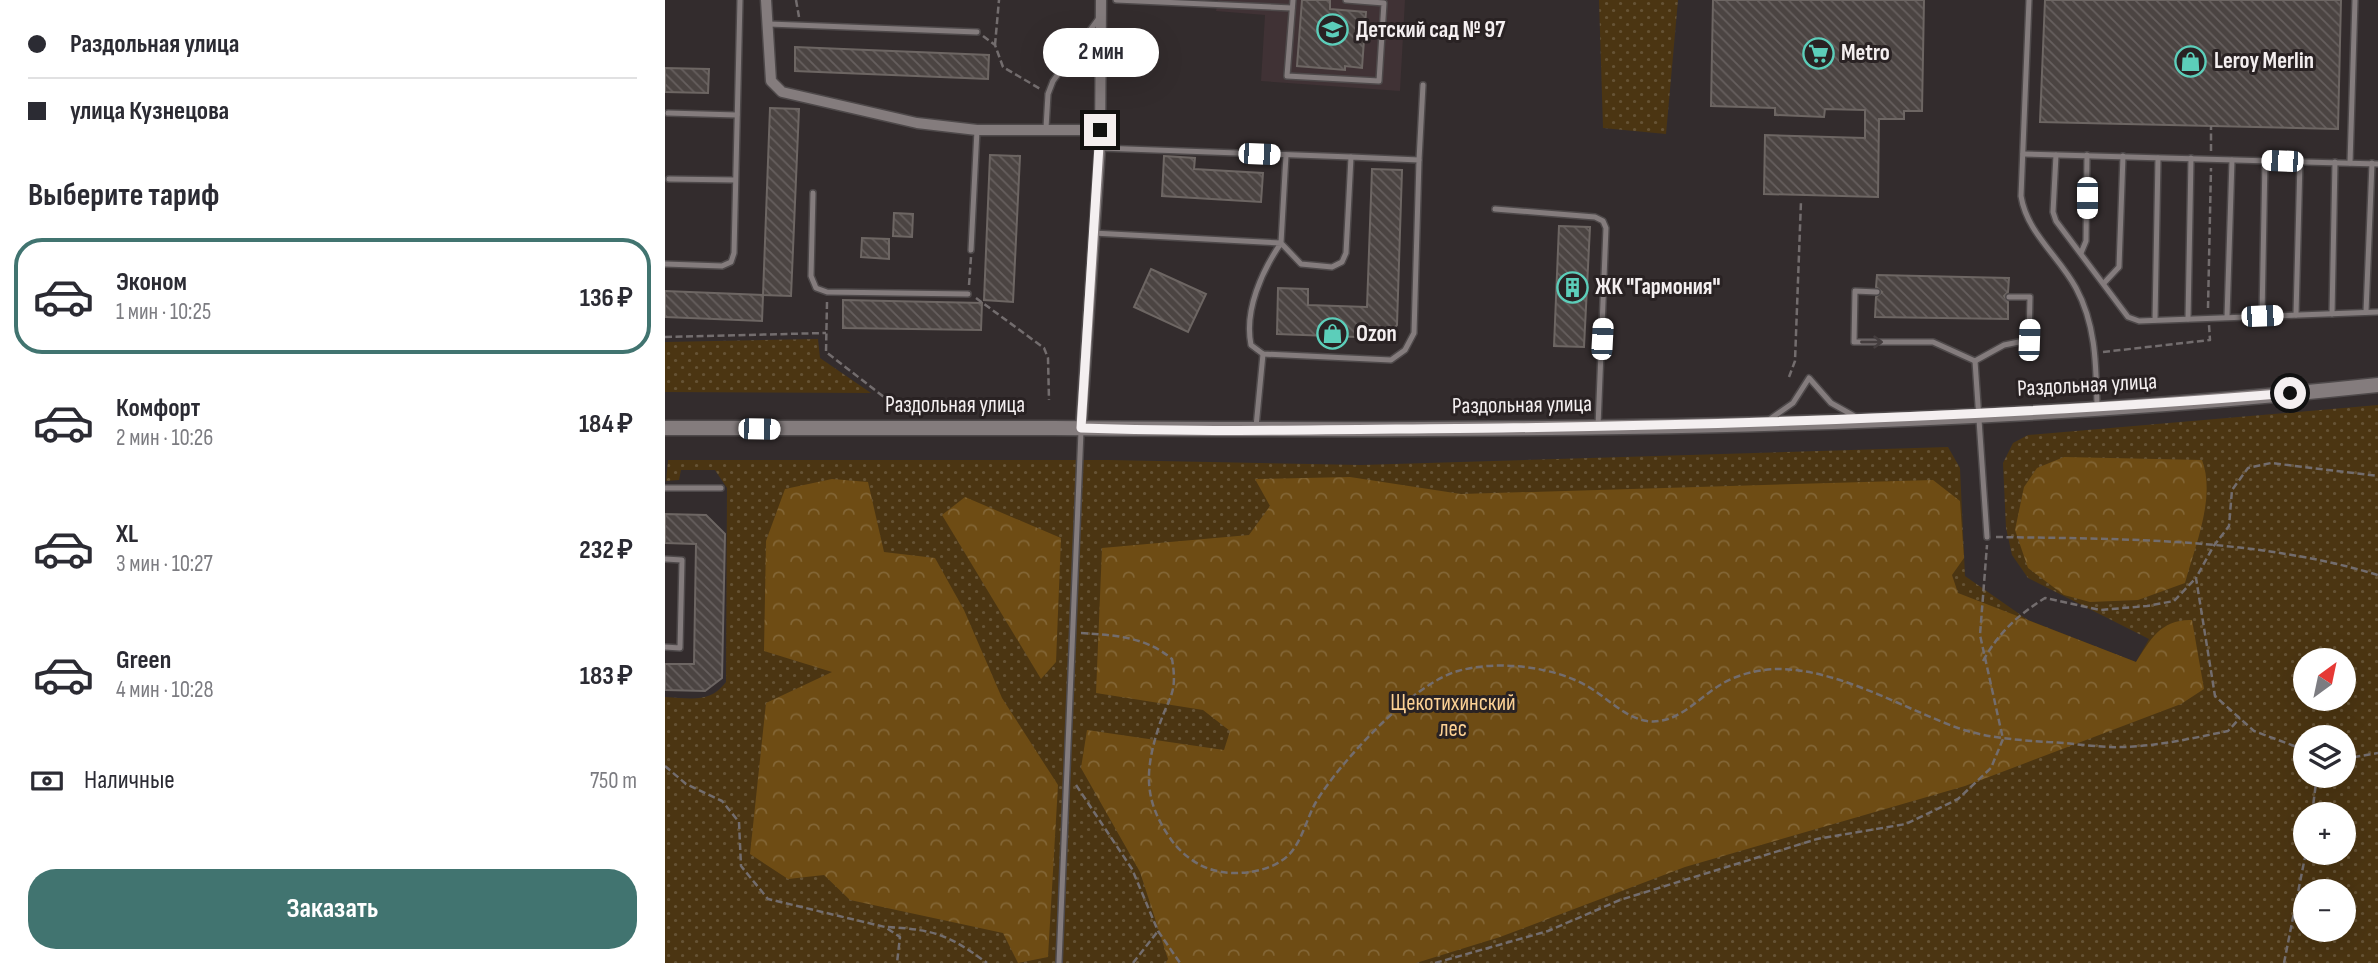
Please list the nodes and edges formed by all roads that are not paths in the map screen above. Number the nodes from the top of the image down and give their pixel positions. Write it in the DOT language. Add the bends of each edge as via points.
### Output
graph roads {
  1 [pos="740,0"];
  2 [pos="766,0"];
  3 [pos="1101,0"];
  4 [pos="1116,0"];
  5 [pos="1293,0"];
  6 [pos="1346,0"];
  7 [pos="2029,0"];
  8 [pos="2355,0"];
  9 [pos="1292,8"];
  10 [pos="1101,15"];
  11 [pos="769,24"];
  12 [pos="977,32"];
  13 [pos="1423,85"];
  14 [pos="668,113"];
  15 [pos="737,115"];
  16 [pos="1046,128"];
  17 [pos="977,130"];
  18 [pos="1100,130"];
  19 [pos="1100,148"];
  20 [pos="2023,154"];
  21 [pos="1286,155"];
  22 [pos="2056,155"];
  23 [pos="2087,155"];
  24 [pos="1351,156"];
  25 [pos="2123,156"];
  26 [pos="2158,158"];
  27 [pos="2192,159"];
  28 [pos="1419,160"];
  29 [pos="2232,160"];
  30 [pos="2265,160"];
  31 [pos="2300,161"];
  32 [pos="2335,162"];
  33 [pos="2350,163"];
  34 [pos="2375,163"];
  35 [pos="670,178"];
  36 [pos="735,180"];
  37 [pos="813,193"];
  38 [pos="1495,209"];
  39 [pos="1093,233"];
  40 [pos="1281,243"];
  41 [pos="971,250"];
  42 [pos="2081,253"];
  43 [pos="665,264"];
  44 [pos="2105,282"];
  45 [pos="1877,292"];
  46 [pos="968,294"];
  47 [pos="2009,297"];
  48 [pos="2366,312"];
  49 [pos="2378,312"];
  50 [pos="2332,314"];
  51 [pos="2296,315"];
  52 [pos="2262,316"];
  53 [pos="2227,317"];
  54 [pos="2188,319"];
  55 [pos="2155,320"];
  56 [pos="1263,354"];
  57 [pos="1975,361"];
  58 [pos="2378,385"];
  59 [pos="2097,409"];
  60 [pos="1978,413"];
  61 [pos="1862,420"];
  62 [pos="1762,423"];
  63 [pos="1598,426"];
  64 [pos="665,428"];
  65 [pos="1081,428"];
  66 [pos="1256,429"];
  67 [pos="665,488"];
  68 [pos="721,488"];
  69 [pos="1987,537"];
  70 [pos="665,559"];
  71 [pos="665,648"];
  72 [pos="1059,963"];
  1 -- 15 [label="lane"];
  2 -- 11 [label="street"];
  3 -- 10 [label="street"];
  4 -- 9 [label="lane"];
  5 -- 9 [label="lane"];
  6 -- 9 [label="lane" via="1384,3 1379,81 1287,76"];
  7 -- 20 [label="lane"];
  8 -- 33 [label="lane"];
  10 -- 16 [label="lane" via="1053,81"];
  10 -- 18 [label="street"];
  11 -- 12 [label="lane"];
  11 -- 17 [label="street" via="771,81 782,92 917,123"];
  13 -- 28 [label="lane"];
  14 -- 15 [label="lane"];
  15 -- 36 [label="lane"];
  16 -- 17 [label="street"];
  16 -- 18 [label="street"];
  17 -- 41 [label="lane"];
  18 -- 19 [label="street"];
  19 -- 21 [label="lane"];
  19 -- 39 [label="street"];
  20 -- 22 [label="lane"];
  20 -- 59 [label="lane" via="2024,214 2076,288 2089,317"];
  21 -- 24 [label="lane"];
  21 -- 40 [label="lane"];
  22 -- 23 [label="lane"];
  22 -- 42 [label="lane" via="2053,212 2063,234"];
  23 -- 25 [label="lane"];
  23 -- 42 [label="lane" via="2086,241"];
  24 -- 28 [label="lane"];
  24 -- 40 [label="lane" via="1342,262 1332,267 1301,264"];
  25 -- 26 [label="lane"];
  25 -- 44 [label="lane" via="2119,267"];
  26 -- 27 [label="lane"];
  26 -- 55 [label="lane"];
  27 -- 29 [label="lane"];
  27 -- 54 [label="lane"];
  28 -- 56 [label="lane" via="1414,333 1405,350 1391,360"];
  29 -- 30 [label="lane"];
  29 -- 53 [label="lane"];
  30 -- 31 [label="lane"];
  30 -- 52 [label="lane"];
  31 -- 32 [label="lane"];
  31 -- 51 [label="lane"];
  32 -- 33 [label="lane"];
  32 -- 50 [label="lane"];
  33 -- 34 [label="lane"];
  34 -- 48 [label="lane"];
  35 -- 36 [label="lane"];
  36 -- 43 [label="lane" via="731,262 722,266"];
  37 -- 46 [label="lane" via="811,276 816,288 827,292"];
  38 -- 63 [label="lane" via="1603,221"];
  39 -- 40 [label="lane"];
  39 -- 65 [label="street"];
  40 -- 56 [label="lane" via="1267,265 1247,329 1251,345"];
  42 -- 44 [label="lane"];
  44 -- 55 [label="lane" via="2128,317"];
  45 -- 57 [label="lane, one-way" via="1856,291 1854,342 1933,342"];
  47 -- 57 [label="lane" via="2030,297 2029,340 2004,345"];
  48 -- 49 [label="lane"];
  48 -- 50 [label="lane"];
  50 -- 51 [label="lane"];
  51 -- 52 [label="lane"];
  52 -- 53 [label="lane"];
  53 -- 54 [label="lane"];
  54 -- 55 [label="lane"];
  56 -- 66 [label="lane"];
  57 -- 60 [label="lane"];
  58 -- 59 [label="main road, Раздольная улица"];
  59 -- 60 [label="main road, Раздольная улица"];
  60 -- 61 [label="main road, Раздольная улица"];
  60 -- 69 [label="lane"];
  61 -- 62 [label="main road, Раздольная улица"];
  61 -- 62 [label="lane" via="1831,403 1809,378 1793,403"];
  62 -- 63 [label="main road, Раздольная улица"];
  63 -- 66 [label="main road, Раздольная улица"];
  64 -- 65 [label="main road, Раздольная улица"];
  65 -- 66 [label="main road, Раздольная улица"];
  65 -- 72 [label="lane"];
  67 -- 68 [label="lane"];
  70 -- 71 [label="lane" via="682,560 680,648"];
}
